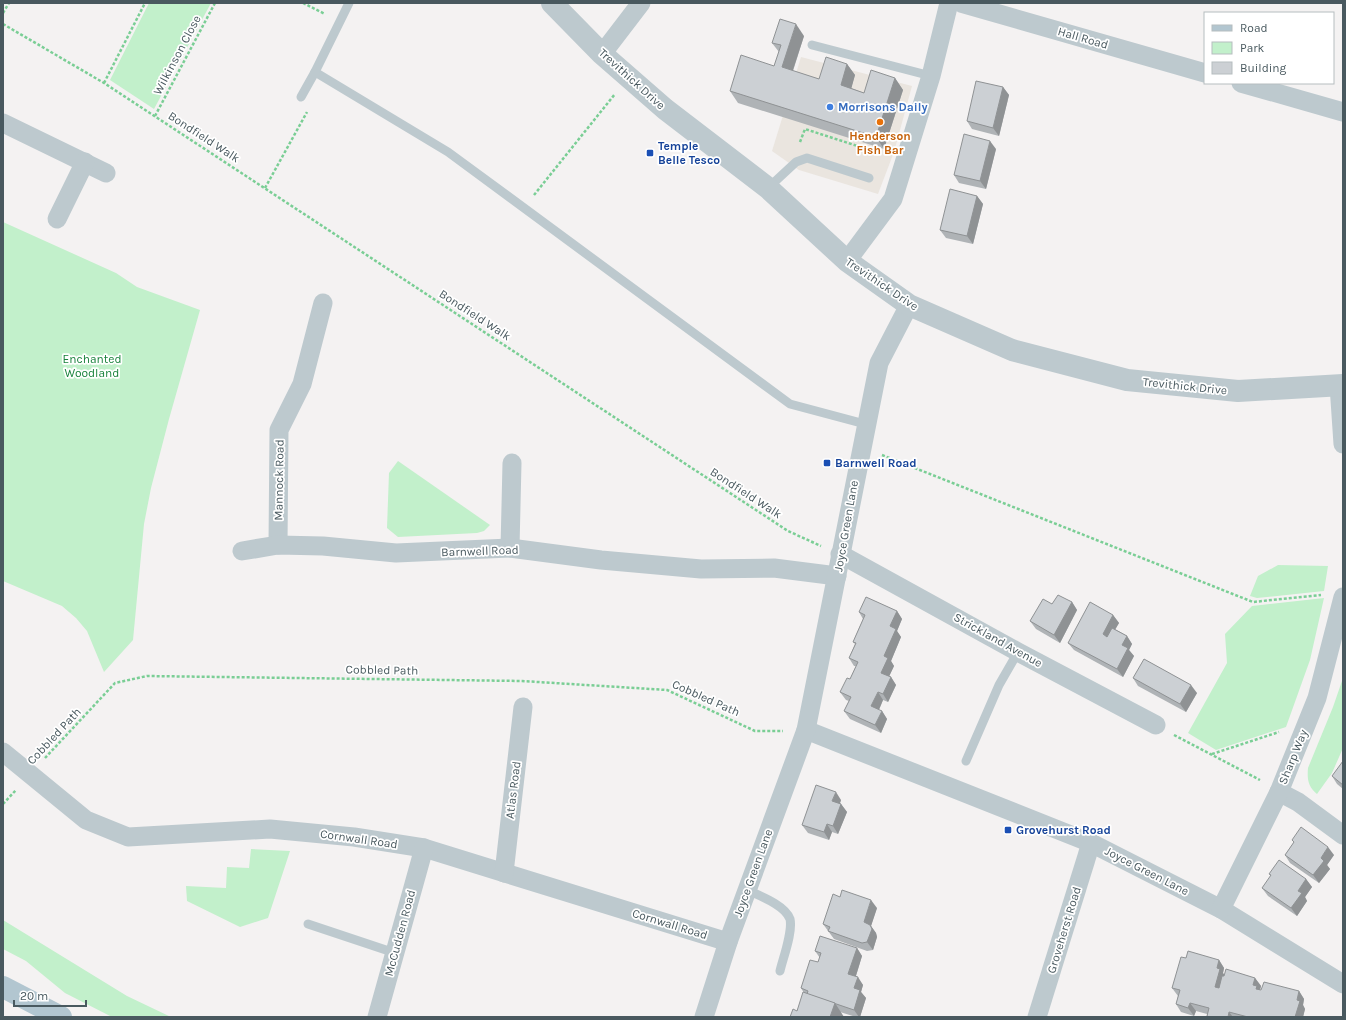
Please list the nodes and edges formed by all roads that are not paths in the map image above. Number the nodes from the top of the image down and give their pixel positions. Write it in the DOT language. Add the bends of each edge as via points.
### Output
graph roads {
  1 [pos="349,3"];
  2 [pos="552,3"];
  3 [pos="641,3"];
  4 [pos="949,3"];
  5 [pos="961,3"];
  6 [pos="812,45"];
  7 [pos="602,54"];
  8 [pos="315,72"];
  9 [pos="1204,73"];
  10 [pos="931,76"];
  11 [pos="1245,84"];
  12 [pos="301,98"];
  13 [pos="1343,112"];
  14 [pos="3,123"];
  15 [pos="84,162"];
  16 [pos="106,173"];
  17 [pos="869,178"];
  18 [pos="768,188"];
  19 [pos="57,219"];
  20 [pos="846,261"];
  21 [pos="323,303"];
  22 [pos="909,305"];
  23 [pos="1341,385"];
  24 [pos="865,424"];
  25 [pos="1343,444"];
  26 [pos="512,463"];
  27 [pos="278,544"];
  28 [pos="510,548"];
  29 [pos="242,551"];
  30 [pos="840,554"];
  31 [pos="837,576"];
  32 [pos="1343,597"];
  33 [pos="1018,652"];
  34 [pos="523,707"];
  35 [pos="1156,725"];
  36 [pos="806,730"];
  37 [pos="3,752"];
  38 [pos="966,761"];
  39 [pos="1279,792"];
  40 [pos="1343,835"];
  41 [pos="1091,843"];
  42 [pos="424,848"];
  43 [pos="504,873"];
  44 [pos="747,890"];
  45 [pos="1221,909"];
  46 [pos="308,924"];
  47 [pos="728,942"];
  48 [pos="395,953"];
  49 [pos="780,971"];
  50 [pos="1343,984"];
  51 [pos="3,987"];
  52 [pos="61,1017"];
  53 [pos="377,1017"];
  54 [pos="704,1017"];
  55 [pos="1037,1017"];
  1 -- 8 [label="lane"];
  2 -- 7 [label="street, Trevithick Drive"];
  3 -- 7 [label="street"];
  4 -- 10 [label="street"];
  5 -- 9 [label="street, Hall Road"];
  6 -- 10 [label="lane"];
  7 -- 18 [label="street, Trevithick Drive" via="665,109"];
  8 -- 12 [label="lane"];
  8 -- 24 [label="lane" via="448,152 790,404"];
  10 -- 20 [label="street" via="893,199"];
  11 -- 13 [label="street"];
  14 -- 15 [label="street"];
  15 -- 16 [label="street"];
  15 -- 19 [label="street"];
  17 -- 18 [label="lane" via="807,158 796,162"];
  18 -- 20 [label="street, Trevithick Drive"];
  20 -- 22 [label="street, Trevithick Drive"];
  21 -- 27 [label="street, Mannock Road" via="302,384 279,430"];
  22 -- 23 [label="street, Trevithick Drive" via="1012,350 1126,380 1238,391"];
  22 -- 24 [label="street, Joyce Green Lane" via="878,363"];
  23 -- 25 [label="street"];
  24 -- 30 [label="street, Joyce Green Lane"];
  26 -- 28 [label="street"];
  27 -- 28 [label="street, Barnwell Road" via="396,553"];
  27 -- 29 [label="street, Barnwell Road"];
  28 -- 31 [label="street, Barnwell Road" via="600,560 693,568 774,568"];
  30 -- 31 [label="street, Joyce Green Lane"];
  30 -- 33 [label="street, Strickland Avenue"];
  31 -- 36 [label="street, Joyce Green Lane"];
  32 -- 39 [label="street, Sharp Way" via="1317,698"];
  33 -- 35 [label="street, Strickland Avenue"];
  33 -- 38 [label="lane" via="999,685"];
  34 -- 43 [label="street, Atlas Road"];
  36 -- 41 [label="street, Joyce Green Lane"];
  36 -- 44 [label="street, Joyce Green Lane"];
  37 -- 42 [label="street, Cornwall Road" via="86,820 128,837 270,829 354,837"];
  39 -- 40 [label="street" via="1298,802"];
  39 -- 45 [label="street, Sharp Way"];
  41 -- 45 [label="street, Joyce Green Lane"];
  41 -- 55 [label="street, Groveherst Road"];
  42 -- 43 [label="street, Cornwall Road"];
  42 -- 48 [label="street, McCudden Road"];
  43 -- 47 [label="street, Cornwall Road"];
  44 -- 47 [label="street, Joyce Green Lane"];
  44 -- 49 [label="lane" via="772,901 790,919 790,930"];
  45 -- 50 [label="street, Joyce Green Lane"];
  46 -- 48 [label="lane"];
  47 -- 54 [label="street, Joyce Green Lane"];
  48 -- 53 [label="street, McCudden Road"];
  51 -- 52 [label="main road"];
}
